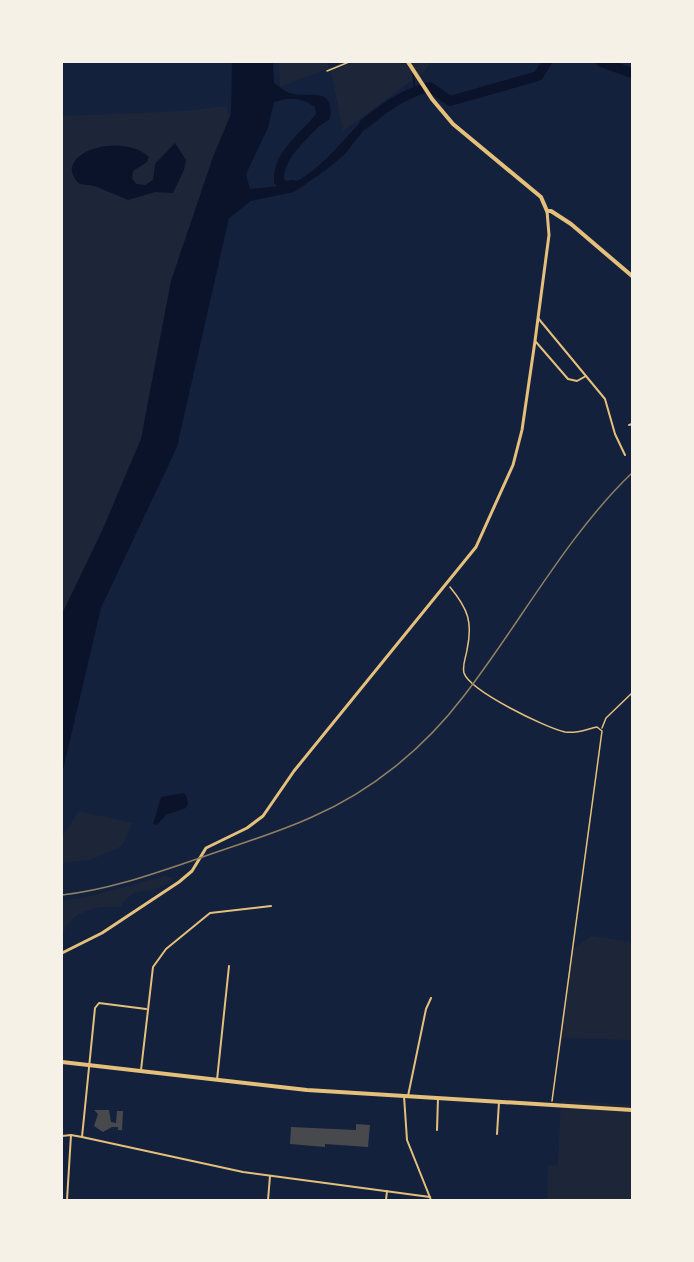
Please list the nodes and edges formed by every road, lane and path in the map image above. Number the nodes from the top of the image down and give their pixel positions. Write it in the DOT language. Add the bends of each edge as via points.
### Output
graph roads {
  1 [pos="349,62"];
  2 [pos="408,62"];
  3 [pos="327,71"];
  4 [pos="547,211"];
  5 [pos="633,276"];
  6 [pos="538,318"];
  7 [pos="535,341"];
  8 [pos="586,376"];
  9 [pos="625,455"];
  10 [pos="447,584"];
  11 [pos="633,693"];
  12 [pos="602,729"];
  13 [pos="271,906"];
  14 [pos="62,953"];
  15 [pos="229,966"];
  16 [pos="431,998"];
  17 [pos="147,1009"];
  18 [pos="62,1062"];
  19 [pos="89,1065"];
  20 [pos="141,1070"];
  21 [pos="217,1080"];
  22 [pos="406,1096"];
  23 [pos="438,1098"];
  24 [pos="500,1102"];
  25 [pos="552,1105"];
  26 [pos="633,1110"];
  27 [pos="437,1130"];
  28 [pos="497,1134"];
  29 [pos="71,1135"];
  30 [pos="62,1136"];
  31 [pos="82,1137"];
  32 [pos="270,1176"];
  33 [pos="387,1191"];
  34 [pos="430,1198"];
  35 [pos="67,1200"];
  36 [pos="268,1200"];
  37 [pos="386,1200"];
  1 -- 3 [label="path"];
  2 -- 4 [label="main road" via="453,124 540,197"];
  4 -- 5 [label="main road" via="571,224"];
  4 -- 6 [label="street" via="549,235"];
  6 -- 7 [label="street"];
  6 -- 8 [label="street"];
  7 -- 8 [label="street" via="568,379 577,381"];
  7 -- 10 [label="street" via="513,465 476,547"];
  8 -- 9 [label="street" via="605,399"];
  10 -- 12 [label="path" via="468,617 463,667 472,685 497,702 557,729"];
  10 -- 14 [label="street" via="294,771 263,816 206,848 195,868 179,882 102,933"];
  11 -- 12 [label="path" via="606,718"];
  12 -- 25 [label="path"];
  13 -- 17 [label="street" via="210,913 166,949 153,967"];
  15 -- 21 [label="street"];
  16 -- 22 [label="street"];
  17 -- 19 [label="street" via="99,1004 95,1008"];
  17 -- 20 [label="street"];
  18 -- 19 [label="main road"];
  19 -- 20 [label="main road"];
  19 -- 31 [label="street"];
  20 -- 21 [label="main road"];
  21 -- 22 [label="main road"];
  22 -- 23 [label="main road"];
  22 -- 34 [label="street" via="407,1140"];
  23 -- 24 [label="main road"];
  23 -- 27 [label="street"];
  24 -- 25 [label="main road"];
  24 -- 28 [label="street"];
  25 -- 26 [label="main road"];
  29 -- 30 [label="street"];
  29 -- 31 [label="street"];
  29 -- 35 [label="street"];
  31 -- 32 [label="street"];
  32 -- 33 [label="street"];
  32 -- 36 [label="street"];
  33 -- 34 [label="street"];
  33 -- 37 [label="street"];
}
